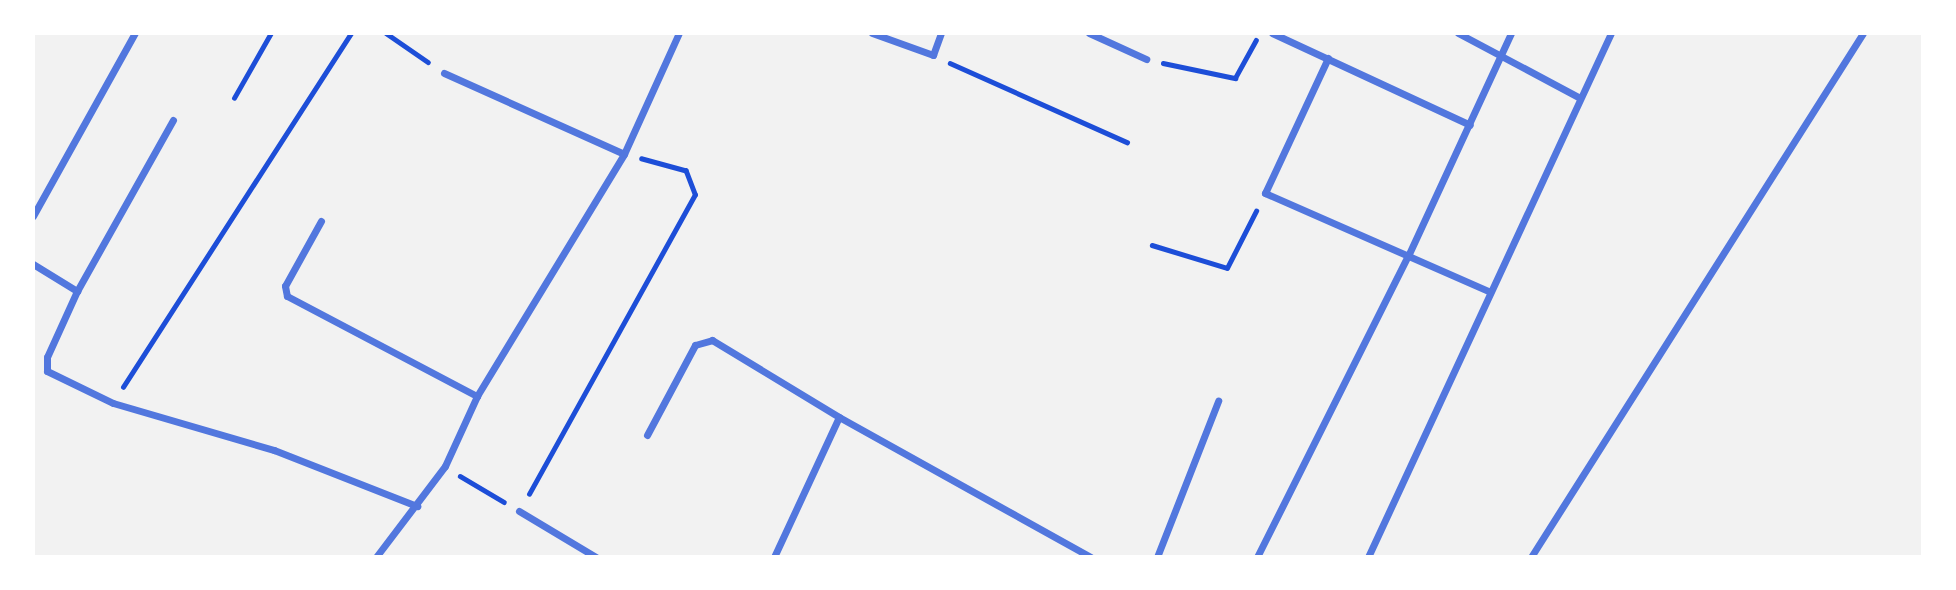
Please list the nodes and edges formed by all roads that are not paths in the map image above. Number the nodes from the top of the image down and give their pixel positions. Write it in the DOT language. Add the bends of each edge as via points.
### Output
graph roads {
  1 [pos="135,33"];
  2 [pos="680,33"];
  3 [pos="872,33"];
  4 [pos="942,33"];
  5 [pos="1089,33"];
  6 [pos="1272,33"];
  7 [pos="1458,33"];
  8 [pos="1511,33"];
  9 [pos="1611,33"];
  10 [pos="1863,33"];
  11 [pos="1502,54"];
  12 [pos="1328,58"];
  13 [pos="1146,59"];
  14 [pos="444,73"];
  15 [pos="1580,98"];
  16 [pos="173,120"];
  17 [pos="1470,125"];
  18 [pos="624,154"];
  19 [pos="33,216"];
  20 [pos="321,221"];
  21 [pos="1408,256"];
  22 [pos="33,264"];
  23 [pos="77,291"];
  24 [pos="1490,292"];
  25 [pos="477,396"];
  26 [pos="1218,401"];
  27 [pos="839,417"];
  28 [pos="648,435"];
  29 [pos="417,506"];
  30 [pos="519,511"];
  31 [pos="381,555"];
  32 [pos="596,557"];
  33 [pos="774,557"];
  34 [pos="1091,557"];
  35 [pos="1157,557"];
  36 [pos="1257,557"];
  37 [pos="1368,557"];
  38 [pos="1531,557"];
  1 -- 19 [label="street"];
  2 -- 18 [label="street"];
  3 -- 4 [label="street" via="933,55"];
  5 -- 13 [label="street"];
  6 -- 12 [label="street"];
  7 -- 11 [label="street"];
  8 -- 11 [label="street"];
  9 -- 15 [label="street"];
  10 -- 38 [label="street"];
  11 -- 15 [label="street"];
  11 -- 17 [label="street"];
  12 -- 17 [label="street"];
  12 -- 21 [label="street" via="1265,193"];
  14 -- 18 [label="street"];
  15 -- 24 [label="street"];
  16 -- 23 [label="street"];
  17 -- 21 [label="street"];
  18 -- 25 [label="street"];
  20 -- 25 [label="street" via="285,286 288,296"];
  21 -- 24 [label="street"];
  21 -- 36 [label="street"];
  22 -- 23 [label="street"];
  23 -- 29 [label="street" via="47,358 47,371 113,403 274,450"];
  24 -- 37 [label="street"];
  25 -- 29 [label="street" via="445,466"];
  26 -- 35 [label="street"];
  27 -- 28 [label="street" via="706,338 695,345"];
  27 -- 33 [label="street"];
  27 -- 34 [label="street"];
  29 -- 31 [label="street"];
  30 -- 32 [label="street"];
}
